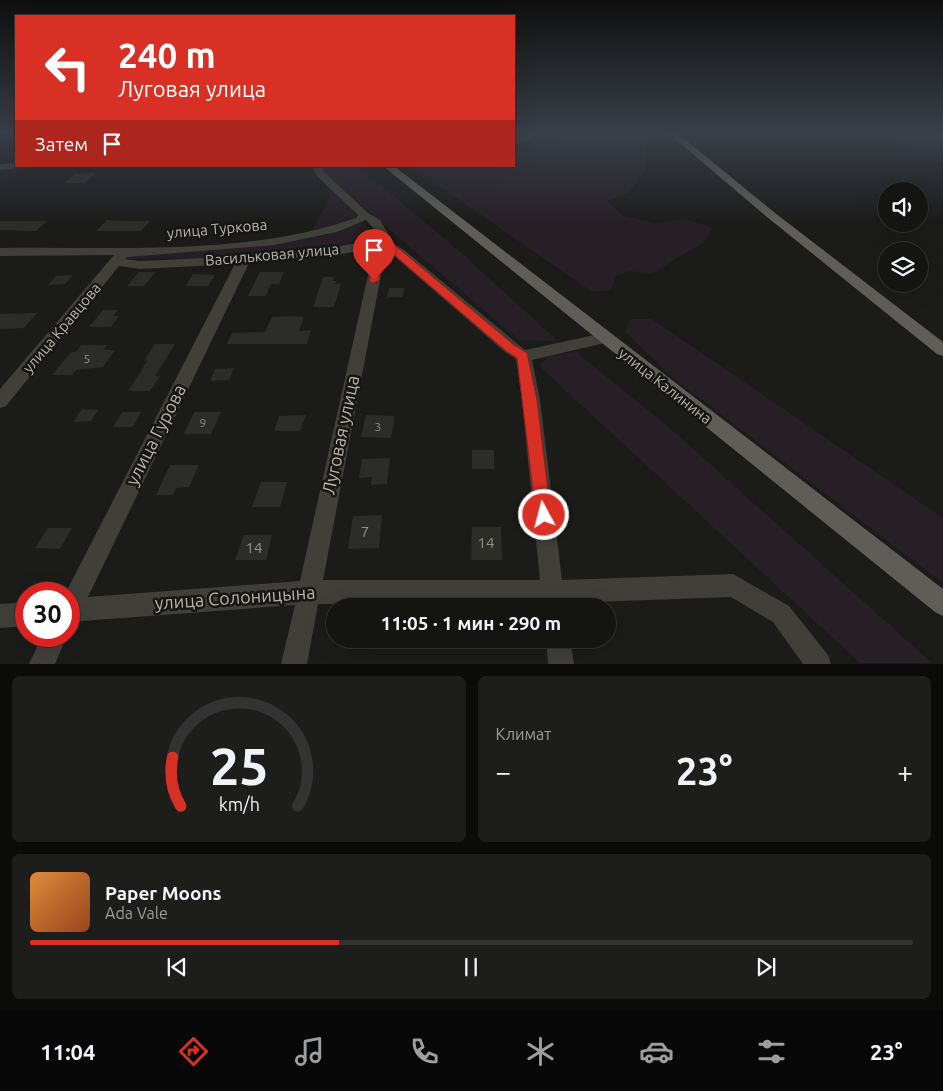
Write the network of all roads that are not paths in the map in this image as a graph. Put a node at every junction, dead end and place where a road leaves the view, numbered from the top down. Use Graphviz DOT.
graph roads {
  1 [pos="708,163"];
  2 [pos="0,166"];
  3 [pos="15,166"];
  4 [pos="317,167"];
  5 [pos="389,167"];
  6 [pos="364,215"];
  7 [pos="382,243"];
  8 [pos="0,252"];
  9 [pos="121,257"];
  10 [pos="244,260"];
  11 [pos="604,338"];
  12 [pos="943,350"];
  13 [pos="523,356"];
  14 [pos="0,401"];
  15 [pos="80,588"];
  16 [pos="308,592"];
  17 [pos="518,598"];
  18 [pos="553,598"];
  19 [pos="566,598"];
  20 [pos="943,604"];
  21 [pos="80,609"];
  22 [pos="15,615"];
  23 [pos="0,616"];
  24 [pos="50,647"];
  25 [pos="559,648"];
  26 [pos="41,664"];
  27 [pos="294,664"];
  28 [pos="561,664"];
  29 [pos="819,664"];
  1 -- 12 [label="main road"];
  2 -- 3 [label="street"];
  4 -- 6 [label="street"];
  5 -- 11 [label="main road, улица Калинина"];
  6 -- 7 [label="street"];
  6 -- 9 [label="street, улица Туркова"];
  7 -- 10 [label="street, Васильковая улица"];
  7 -- 13 [label="street"];
  7 -- 16 [label="street, Луговая улица"];
  8 -- 9 [label="street, улица Туркова"];
  9 -- 10 [label="street, Васильковая улица"];
  9 -- 14 [label="street, улица Кравцова"];
  10 -- 15 [label="street, улица Гурова"];
  11 -- 13 [label="street"];
  11 -- 20 [label="main road, улица Калинина"];
  13 -- 18 [label="street"];
  16 -- 17 [label="street, улица Солоницына"];
  16 -- 21 [label="street, улица Солоницына"];
  16 -- 27 [label="street, Луговая улица"];
  19 -- 29 [label="street, улица Солоницына"];
  22 -- 23 [label="street"];
  24 -- 26 [label="street"];
  25 -- 28 [label="street"];
}
